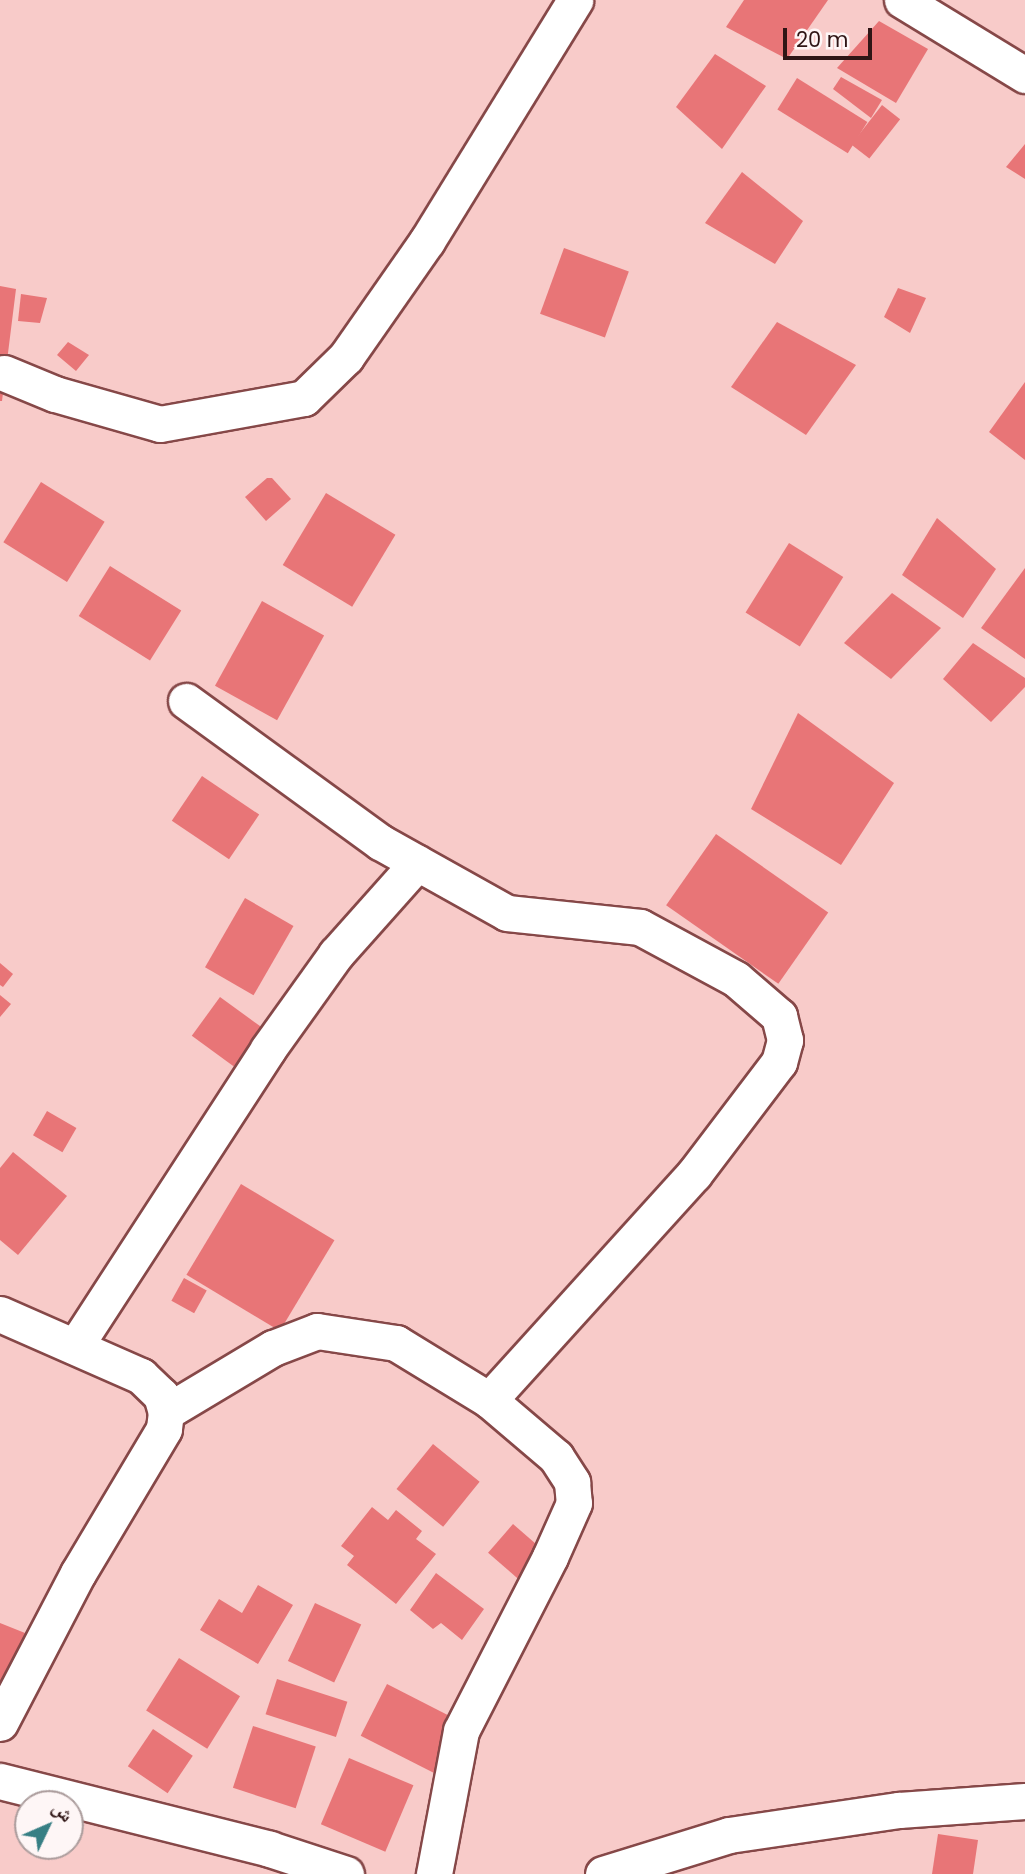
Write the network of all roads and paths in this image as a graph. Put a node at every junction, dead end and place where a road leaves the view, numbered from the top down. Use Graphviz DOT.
graph roads {
  1 [pos="575,0"];
  2 [pos="902,0"];
  3 [pos="1025,75"];
  4 [pos="4,373"];
  5 [pos="186,701"];
  6 [pos="417,863"];
  7 [pos="0,1314"];
  8 [pos="76,1345"];
  9 [pos="489,1400"];
  10 [pos="166,1412"];
  11 [pos="0,1723"];
  12 [pos="0,1781"];
  13 [pos="1025,1801"];
  14 [pos="346,1874"];
  15 [pos="434,1874"];
  16 [pos="603,1874"];
  1 -- 4 [label="street"];
  2 -- 3 [label="street"];
  5 -- 6 [label="street"];
  6 -- 8 [label="street"];
  6 -- 9 [label="street"];
  7 -- 8 [label="street"];
  8 -- 10 [label="street"];
  9 -- 10 [label="street"];
  9 -- 15 [label="street"];
  10 -- 11 [label="street"];
  12 -- 14 [label="street"];
  13 -- 16 [label="street"];
}
